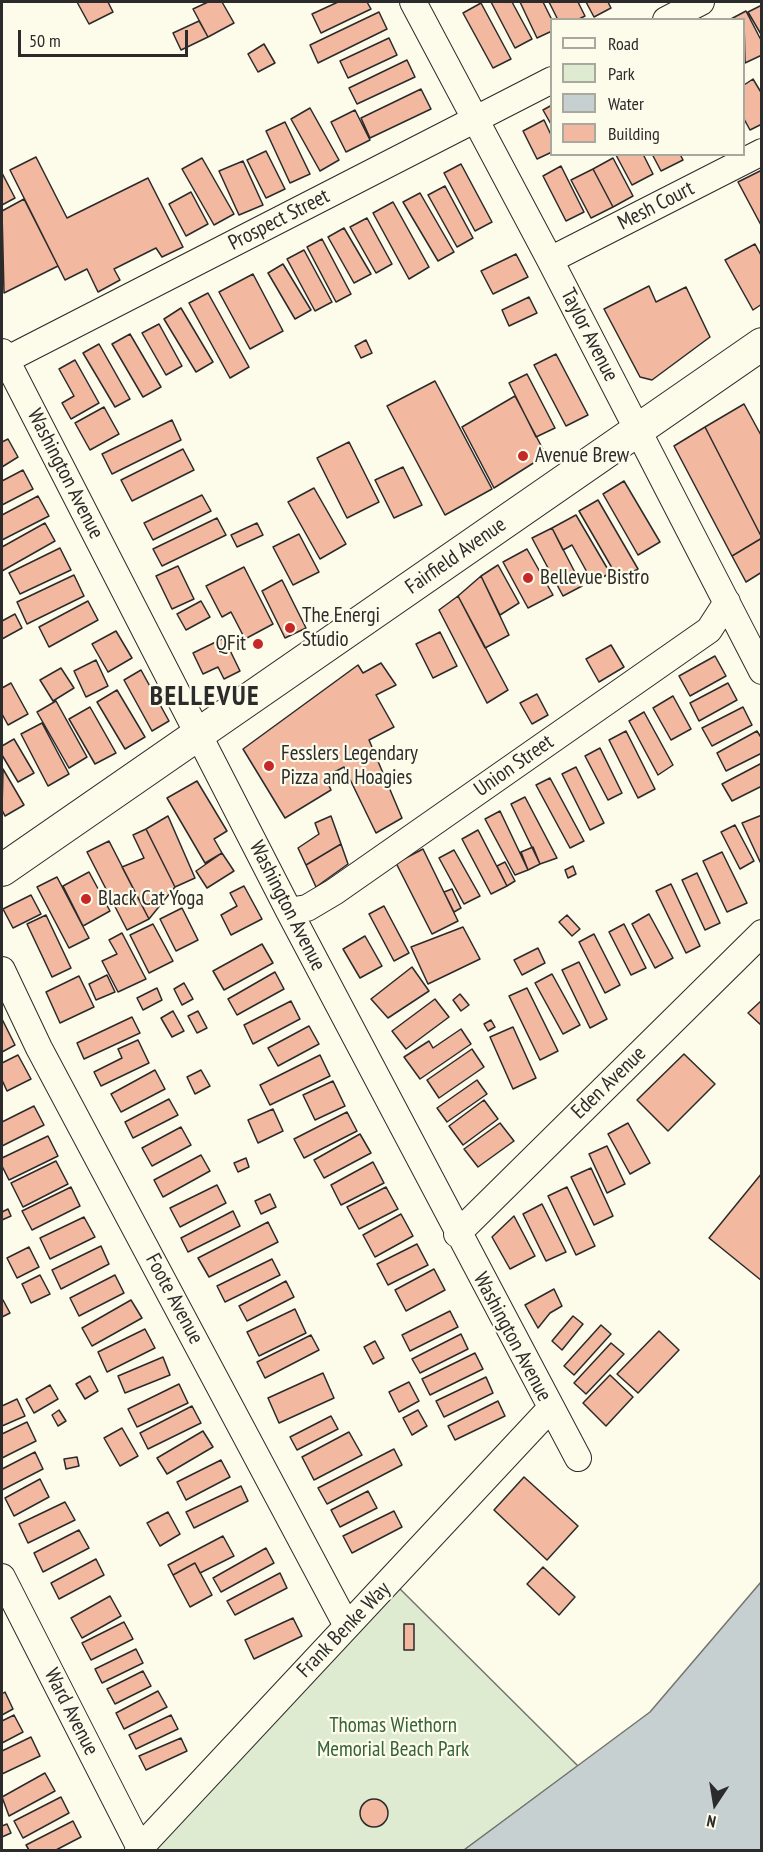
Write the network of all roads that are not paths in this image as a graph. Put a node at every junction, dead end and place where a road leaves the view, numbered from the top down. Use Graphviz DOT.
graph roads {
  1 [pos="413,2"];
  2 [pos="700,2"];
  3 [pos="670,18"];
  4 [pos="550,81"];
  5 [pos="475,120"];
  6 [pos="762,152"];
  7 [pos="550,260"];
  8 [pos="762,344"];
  9 [pos="4,356"];
  10 [pos="638,429"];
  11 [pos="726,602"];
  12 [pos="762,671"];
  13 [pos="198,734"];
  14 [pos="2,870"];
  15 [pos="288,911"];
  16 [pos="762,933"];
  17 [pos="2,970"];
  18 [pos="457,1234"];
  19 [pos="550,1410"];
  20 [pos="578,1458"];
  21 [pos="2,1577"];
  22 [pos="347,1626"];
  23 [pos="139,1849"];
  1 -- 5 [label="street, Taylor Avenue"];
  2 -- 3 [label="street"];
  4 -- 5 [label="street, Prospect Street"];
  5 -- 7 [label="street, Taylor Avenue"];
  5 -- 9 [label="street, Prospect Street"];
  6 -- 7 [label="street, Mesh Court"];
  7 -- 10 [label="street, Taylor Avenue"];
  8 -- 10 [label="main road, Fairfield Avenue"];
  9 -- 13 [label="street, Washington Avenue"];
  10 -- 11 [label="street, Taylor Avenue"];
  10 -- 13 [label="main road, Fairfield Avenue"];
  11 -- 12 [label="street, Taylor Avenue"];
  11 -- 15 [label="street, Union Street"];
  13 -- 14 [label="main road, Fairfield Avenue"];
  13 -- 15 [label="street, Washington Avenue"];
  15 -- 18 [label="street, Washington Avenue"];
  16 -- 18 [label="street, Eden Avenue"];
  17 -- 22 [label="street, Foote Avenue"];
  18 -- 19 [label="street, Washington Avenue"];
  19 -- 20 [label="street, Washington Avenue"];
  19 -- 22 [label="street, Frank Benke Way"];
  21 -- 23 [label="street, Ward Avenue"];
  22 -- 23 [label="street, Frank Benke Way"];
}
